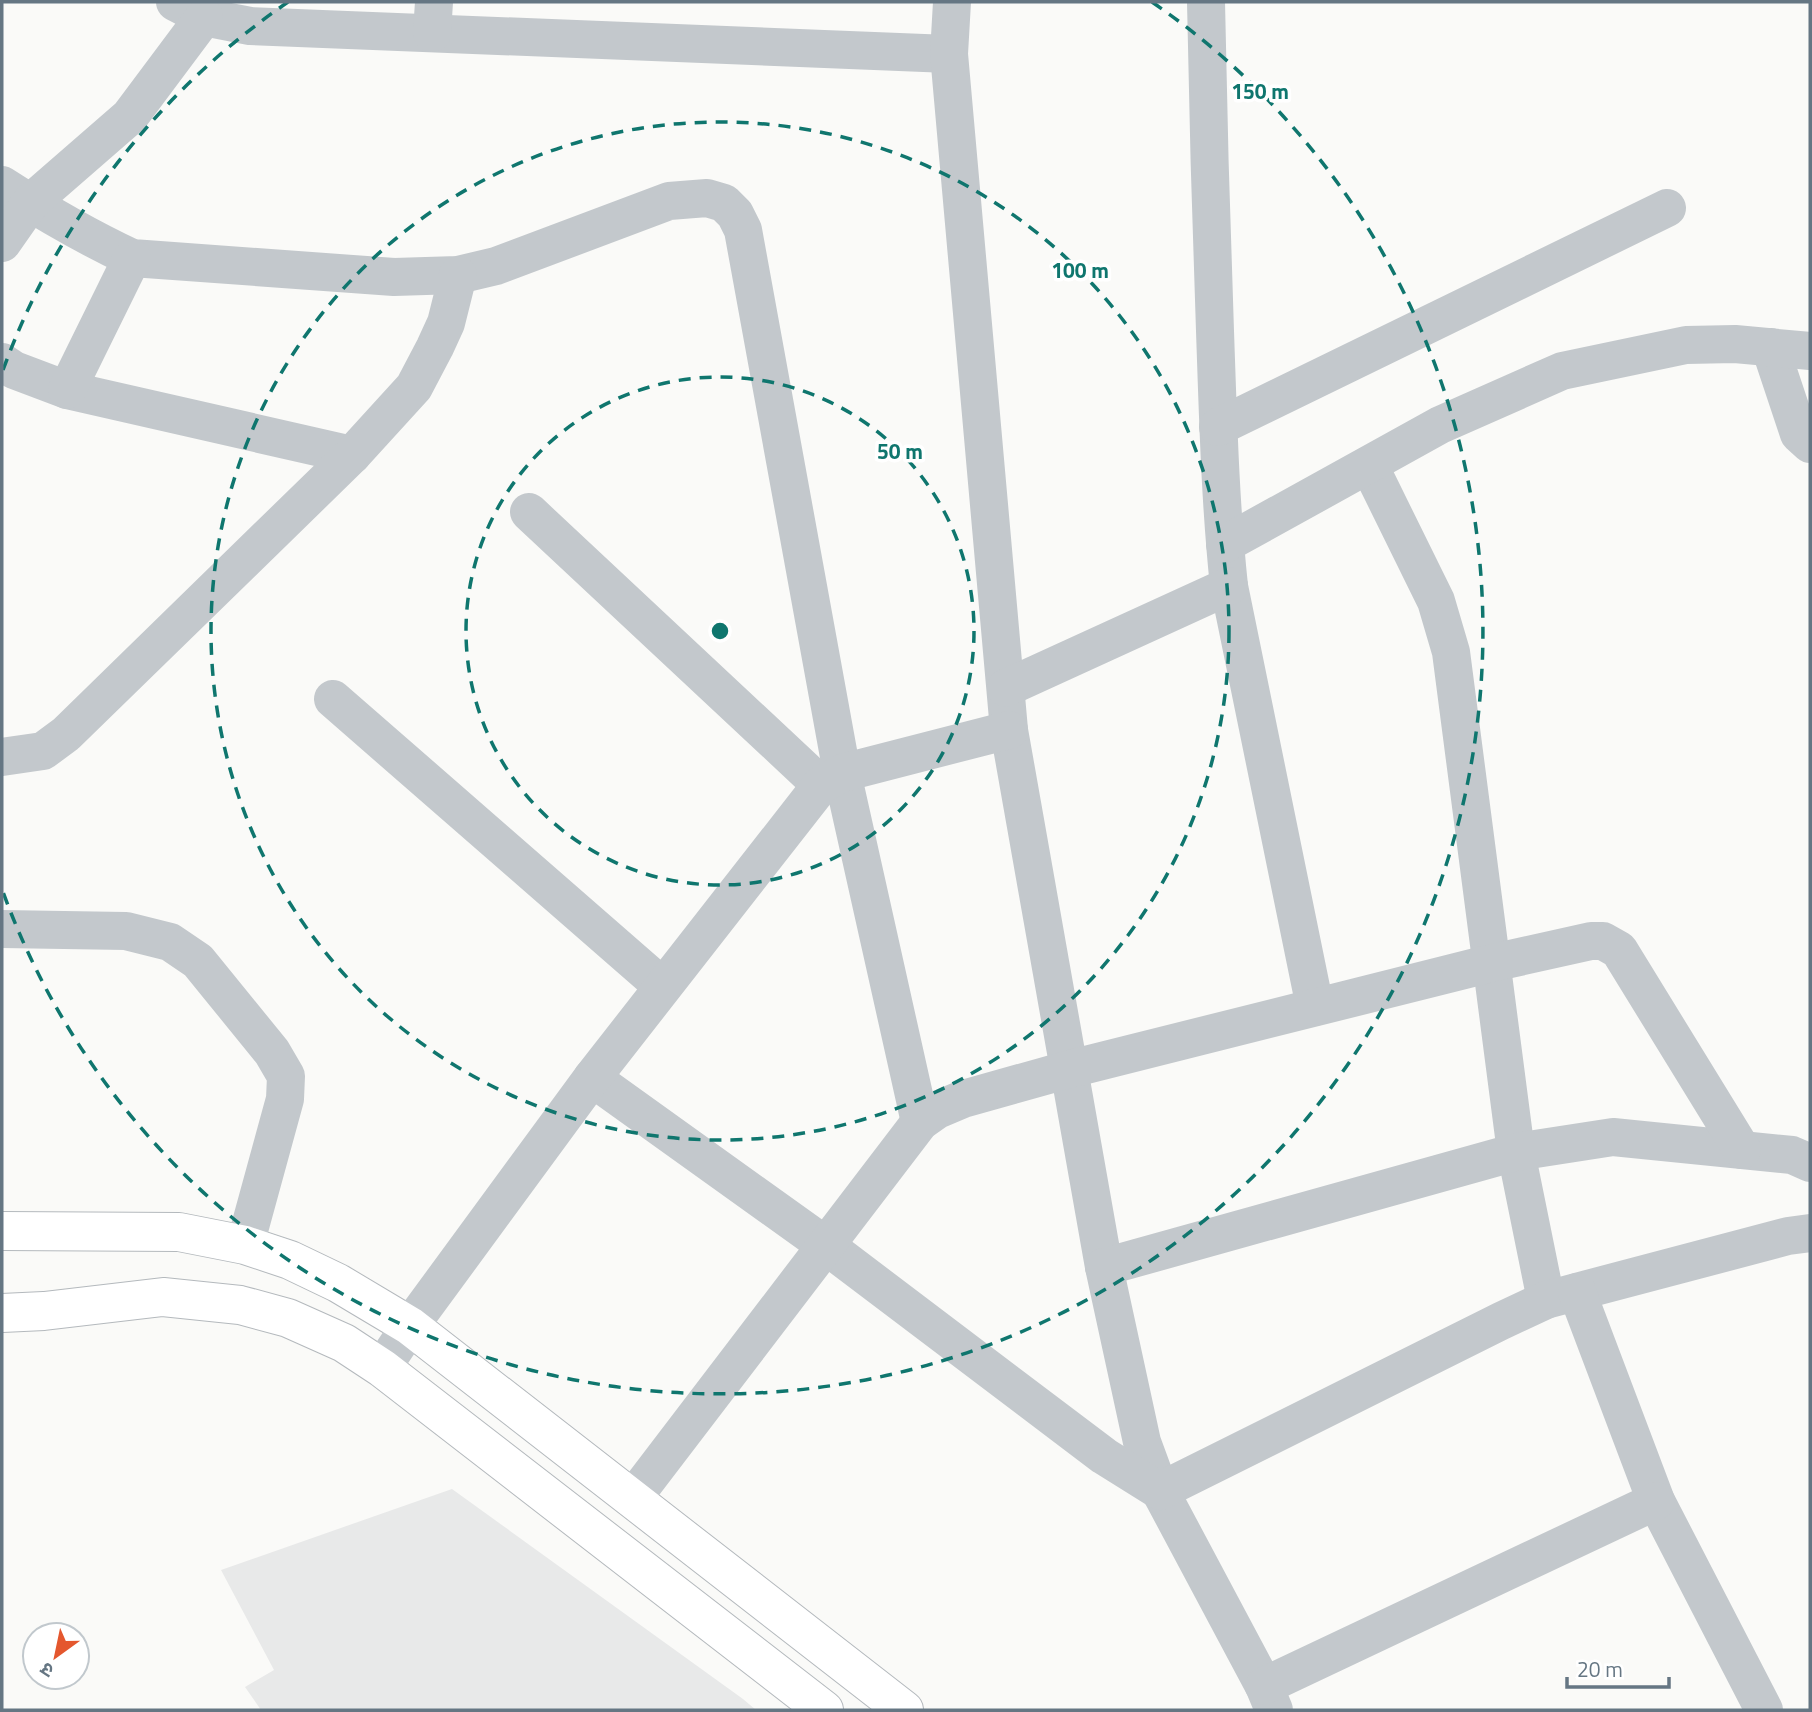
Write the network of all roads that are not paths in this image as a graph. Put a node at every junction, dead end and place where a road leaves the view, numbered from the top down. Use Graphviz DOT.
graph roads {
  1 [pos="952,2"];
  2 [pos="1206,2"];
  3 [pos="190,9"];
  4 [pos="433,18"];
  5 [pos="949,54"];
  6 [pos="16,194"];
  7 [pos="1667,208"];
  8 [pos="2,243"];
  9 [pos="132,258"];
  10 [pos="458,275"];
  11 [pos="1770,347"];
  12 [pos="1810,351"];
  13 [pos="2,362"];
  14 [pos="67,390"];
  15 [pos="1218,427"];
  16 [pos="1810,444"];
  17 [pos="352,455"];
  18 [pos="1368,465"];
  19 [pos="529,512"];
  20 [pos="1225,544"];
  21 [pos="1229,586"];
  22 [pos="1006,688"];
  23 [pos="333,699"];
  24 [pos="1009,730"];
  25 [pos="2,757"];
  26 [pos="831,779"];
  27 [pos="2,929"];
  28 [pos="1492,963"];
  29 [pos="662,986"];
  30 [pos="1315,1007"];
  31 [pos="1070,1069"];
  32 [pos="592,1078"];
  33 [pos="920,1122"];
  34 [pos="1742,1150"];
  35 [pos="1516,1152"];
  36 [pos="1810,1163"];
  37 [pos="2,1231"];
  38 [pos="1810,1233"];
  39 [pos="245,1245"];
  40 [pos="825,1245"];
  41 [pos="1104,1267"];
  42 [pos="1562,1296"];
  43 [pos="2,1313"];
  44 [pos="411,1326"];
  45 [pos="382,1368"];
  46 [pos="1160,1491"];
  47 [pos="633,1497"];
  48 [pos="1656,1501"];
  49 [pos="1269,1698"];
  50 [pos="824,1710"];
  51 [pos="904,1710"];
  52 [pos="1764,1710"];
  1 -- 5 [label="street"];
  2 -- 15 [label="street"];
  3 -- 4 [label="street"];
  3 -- 6 [label="street"];
  4 -- 5 [label="street"];
  5 -- 22 [label="street"];
  6 -- 8 [label="street"];
  6 -- 9 [label="street"];
  7 -- 15 [label="street"];
  9 -- 10 [label="street"];
  9 -- 14 [label="street"];
  10 -- 17 [label="street"];
  10 -- 26 [label="street"];
  11 -- 12 [label="street"];
  11 -- 16 [label="street"];
  11 -- 18 [label="street"];
  13 -- 14 [label="street"];
  14 -- 17 [label="street"];
  15 -- 20 [label="street"];
  17 -- 25 [label="street"];
  18 -- 20 [label="street"];
  18 -- 28 [label="street"];
  19 -- 26 [label="street"];
  20 -- 21 [label="street"];
  21 -- 22 [label="street"];
  21 -- 30 [label="street"];
  22 -- 24 [label="street"];
  23 -- 29 [label="street"];
  24 -- 26 [label="street"];
  24 -- 31 [label="street"];
  26 -- 29 [label="street"];
  26 -- 33 [label="street"];
  27 -- 39 [label="street"];
  28 -- 30 [label="street"];
  28 -- 34 [label="street"];
  28 -- 35 [label="street"];
  29 -- 32 [label="street"];
  30 -- 31 [label="street"];
  31 -- 33 [label="street"];
  31 -- 41 [label="street"];
  32 -- 40 [label="street"];
  32 -- 44 [label="street"];
  33 -- 40 [label="street"];
  34 -- 35 [label="street"];
  34 -- 36 [label="street"];
  35 -- 41 [label="street"];
  35 -- 42 [label="street"];
  37 -- 39 [label="highway"];
  38 -- 42 [label="street"];
  39 -- 44 [label="highway"];
  40 -- 46 [label="street"];
  40 -- 47 [label="street"];
  41 -- 46 [label="street"];
  42 -- 46 [label="street"];
  42 -- 48 [label="street"];
  43 -- 45 [label="highway"];
  44 -- 45 [label="street"];
  44 -- 47 [label="highway"];
  45 -- 50 [label="highway"];
  46 -- 49 [label="street"];
  47 -- 51 [label="highway"];
  48 -- 49 [label="street"];
  48 -- 52 [label="street"];
}
